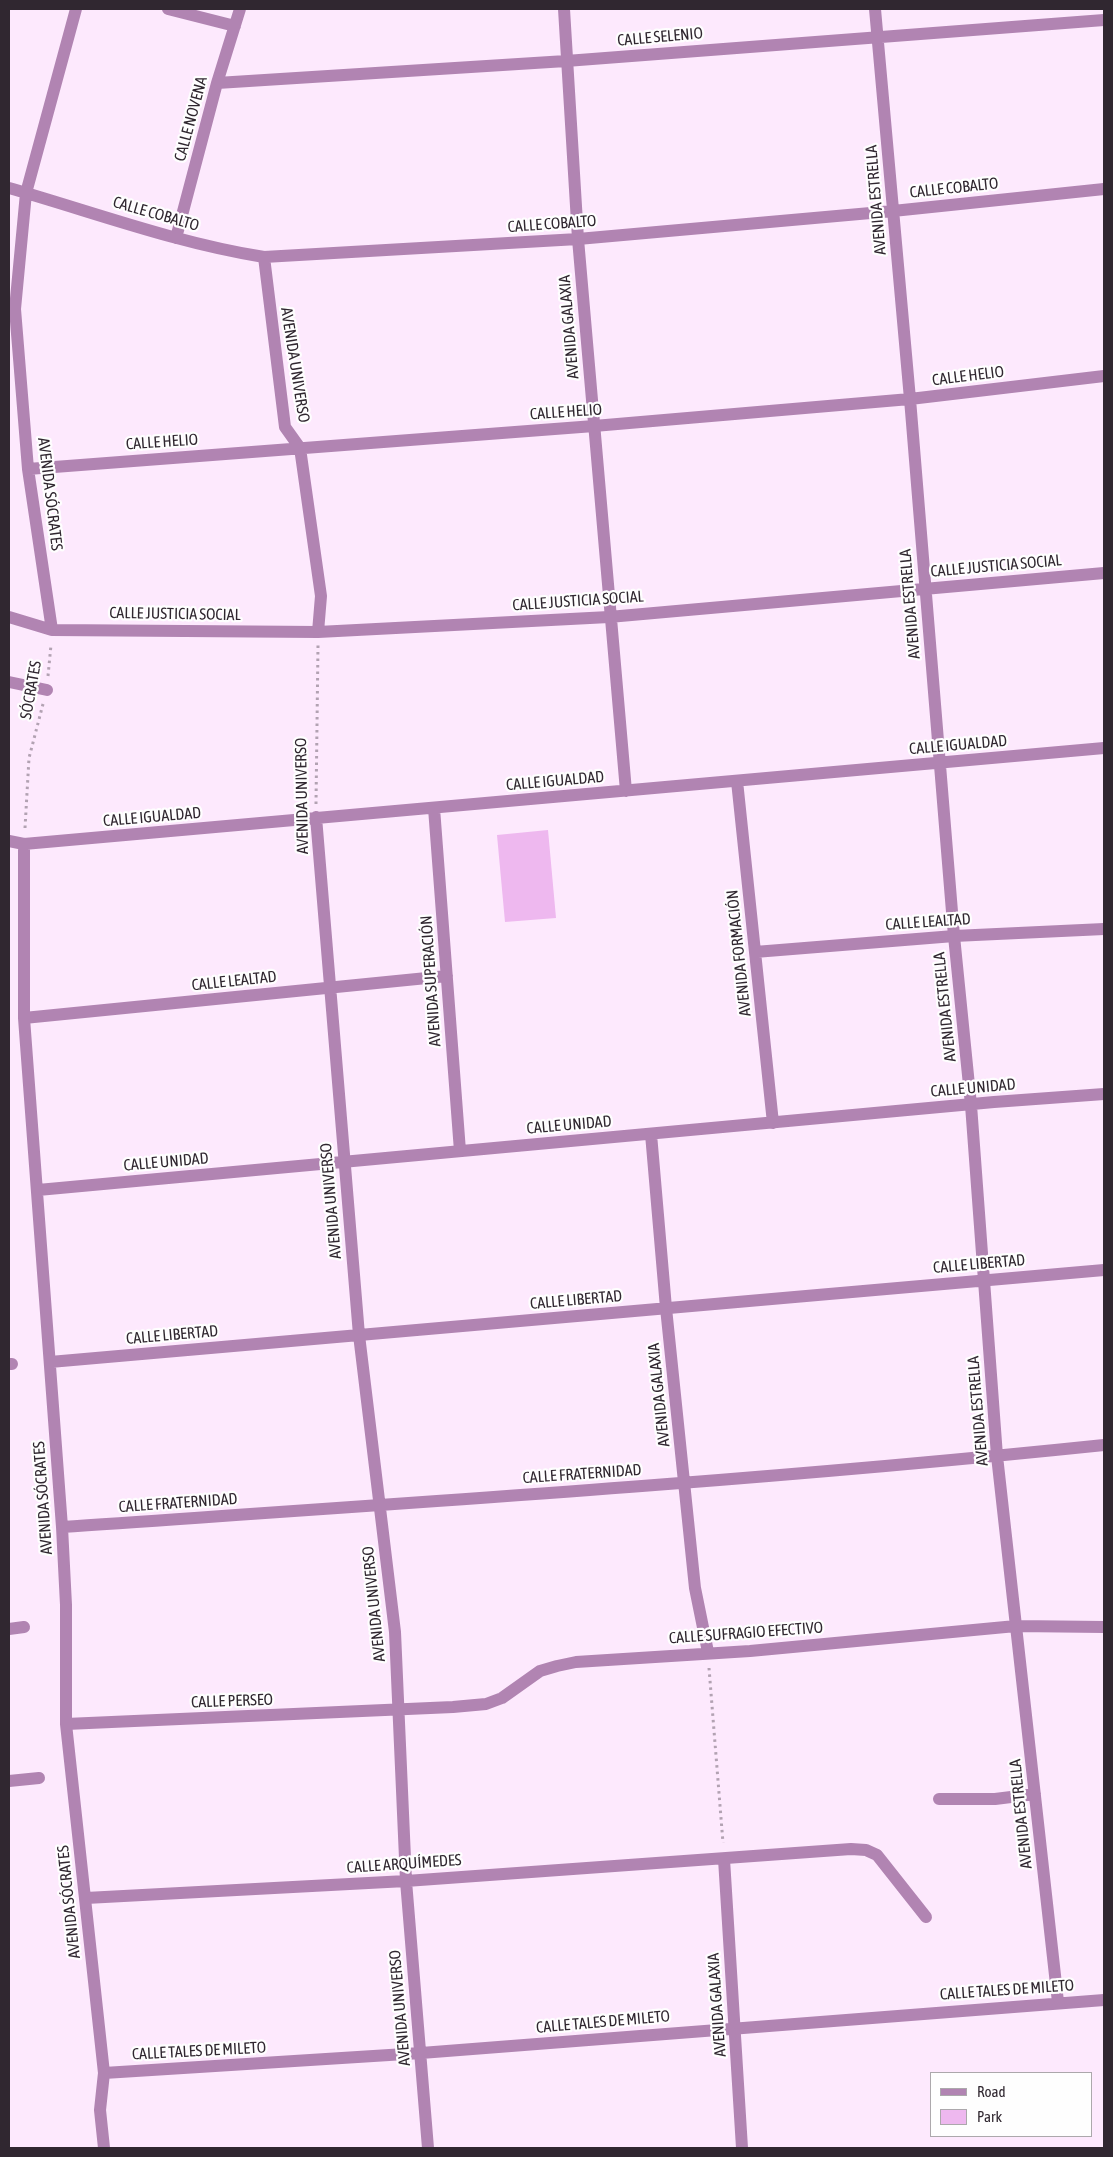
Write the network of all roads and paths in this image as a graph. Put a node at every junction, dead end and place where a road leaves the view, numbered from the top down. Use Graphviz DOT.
graph roads {
  1 [pos="76,9"];
  2 [pos="168,9"];
  3 [pos="240,9"];
  4 [pos="564,9"];
  5 [pos="874,9"];
  6 [pos="1104,20"];
  7 [pos="235,26"];
  8 [pos="877,36"];
  9 [pos="566,61"];
  10 [pos="217,83"];
  11 [pos="9,188"];
  12 [pos="1104,189"];
  13 [pos="26,193"];
  14 [pos="893,211"];
  15 [pos="176,238"];
  16 [pos="578,239"];
  17 [pos="264,257"];
  18 [pos="12,308"];
  19 [pos="1104,376"];
  20 [pos="910,399"];
  21 [pos="594,426"];
  22 [pos="300,448"];
  23 [pos="28,469"];
  24 [pos="1104,573"];
  25 [pos="925,588"];
  26 [pos="9,617"];
  27 [pos="609,617"];
  28 [pos="52,630"];
  29 [pos="318,632"];
  30 [pos="9,682"];
  31 [pos="47,690"];
  32 [pos="1104,748"];
  33 [pos="939,763"];
  34 [pos="738,781"];
  35 [pos="626,791"];
  36 [pos="434,808"];
  37 [pos="316,817"];
  38 [pos="9,841"];
  39 [pos="24,844"];
  40 [pos="1104,929"];
  41 [pos="954,936"];
  42 [pos="755,952"];
  43 [pos="447,976"];
  44 [pos="330,987"];
  45 [pos="24,1018"];
  46 [pos="1104,1094"];
  47 [pos="971,1105"];
  48 [pos="773,1123"];
  49 [pos="651,1134"];
  50 [pos="460,1151"];
  51 [pos="344,1162"];
  52 [pos="38,1190"];
  53 [pos="1104,1270"];
  54 [pos="984,1280"];
  55 [pos="666,1308"];
  56 [pos="359,1335"];
  57 [pos="50,1362"];
  58 [pos="1104,1445"];
  59 [pos="997,1456"];
  60 [pos="684,1482"];
  61 [pos="379,1505"];
  62 [pos="62,1527"];
  63 [pos="1016,1626"];
  64 [pos="24,1627"];
  65 [pos="1104,1627"];
  66 [pos="9,1629"];
  67 [pos="708,1652"];
  68 [pos="400,1710"];
  69 [pos="66,1724"];
  70 [pos="39,1778"];
  71 [pos="9,1781"];
  72 [pos="1035,1794"];
  73 [pos="940,1799"];
  74 [pos="724,1859"];
  75 [pos="406,1881"];
  76 [pos="86,1898"];
  77 [pos="926,1917"];
  78 [pos="1104,2000"];
  79 [pos="1058,2002"];
  80 [pos="734,2028"];
  81 [pos="421,2054"];
  82 [pos="104,2073"];
  83 [pos="104,2148"];
  84 [pos="428,2148"];
  85 [pos="742,2148"];
  1 -- 13 [label="street, AVENIDA SÓCRATES"];
  2 -- 7 [label="street"];
  3 -- 7 [label="street, CALLE NOVENA"];
  4 -- 9 [label="street, AVENIDA GALAXIA"];
  5 -- 8 [label="street, AVENIDA ESTRELLA"];
  6 -- 8 [label="street, CALLE SELENIO"];
  7 -- 10 [label="street, CALLE NOVENA"];
  8 -- 9 [label="street, CALLE SELENIO"];
  8 -- 14 [label="street, AVENIDA ESTRELLA"];
  9 -- 10 [label="street, CALLE SELENIO"];
  9 -- 16 [label="street, AVENIDA GALAXIA"];
  10 -- 15 [label="street, CALLE NOVENA"];
  11 -- 13 [label="street, CALLE COBALTO"];
  12 -- 14 [label="street, CALLE COBALTO"];
  13 -- 15 [label="street, CALLE COBALTO"];
  13 -- 18 [label="street, AVENIDA SÓCRATES"];
  14 -- 16 [label="street, CALLE COBALTO"];
  14 -- 20 [label="street, AVENIDA ESTRELLA"];
  15 -- 17 [label="street, CALLE COBALTO"];
  16 -- 17 [label="street, CALLE COBALTO"];
  16 -- 21 [label="street, AVENIDA GALAXIA"];
  17 -- 22 [label="street, AVENIDA UNIVERSO"];
  18 -- 23 [label="street, AVENIDA SÓCRATES"];
  19 -- 20 [label="street, CALLE HELIO"];
  20 -- 21 [label="street, CALLE HELIO"];
  20 -- 25 [label="street, AVENIDA ESTRELLA"];
  21 -- 22 [label="street, CALLE HELIO"];
  21 -- 27 [label="street, AVENIDA GALAXIA"];
  22 -- 23 [label="street, CALLE HELIO"];
  22 -- 29 [label="street, AVENIDA UNIVERSO"];
  23 -- 28 [label="street, AVENIDA SÓCRATES"];
  24 -- 25 [label="street, CALLE JUSTICIA SOCIAL"];
  25 -- 27 [label="street, CALLE JUSTICIA SOCIAL"];
  25 -- 33 [label="street, AVENIDA ESTRELLA"];
  26 -- 28 [label="street, CALLE JUSTICIA SOCIAL"];
  27 -- 29 [label="street, CALLE JUSTICIA SOCIAL"];
  27 -- 35 [label="street, AVENIDA GALAXIA"];
  28 -- 29 [label="street, CALLE JUSTICIA SOCIAL"];
  28 -- 31 [label="path, SÓCRATES"];
  29 -- 37 [label="path, AVENIDA UNIVERSO"];
  30 -- 31 [label="street"];
  31 -- 39 [label="path, SÓCRATES"];
  32 -- 33 [label="street, CALLE IGUALDAD"];
  33 -- 34 [label="street, CALLE IGUALDAD"];
  33 -- 41 [label="street, AVENIDA ESTRELLA"];
  34 -- 35 [label="street, CALLE IGUALDAD"];
  34 -- 42 [label="street, AVENIDA FORMACIÓN"];
  35 -- 36 [label="street, CALLE IGUALDAD"];
  36 -- 37 [label="street, CALLE IGUALDAD"];
  36 -- 43 [label="street, AVENIDA SUPERACIÓN"];
  37 -- 39 [label="street, CALLE IGUALDAD"];
  37 -- 44 [label="street, AVENIDA UNIVERSO"];
  38 -- 39 [label="street, CALLE IGUALDAD"];
  39 -- 45 [label="street, AVENIDA SÓCRATES"];
  40 -- 41 [label="street, CALLE LEALTAD"];
  41 -- 42 [label="street, CALLE LEALTAD"];
  41 -- 47 [label="street, AVENIDA ESTRELLA"];
  42 -- 48 [label="street, AVENIDA FORMACIÓN"];
  43 -- 44 [label="street, CALLE LEALTAD"];
  43 -- 50 [label="street, AVENIDA SUPERACIÓN"];
  44 -- 45 [label="street, CALLE LEALTAD"];
  44 -- 51 [label="street, AVENIDA UNIVERSO"];
  45 -- 52 [label="street, AVENIDA SÓCRATES"];
  46 -- 47 [label="street, CALLE UNIDAD"];
  47 -- 48 [label="street, CALLE UNIDAD"];
  47 -- 54 [label="street, AVENIDA ESTRELLA"];
  48 -- 49 [label="street, CALLE UNIDAD"];
  49 -- 50 [label="street, CALLE UNIDAD"];
  49 -- 55 [label="street, AVENIDA GALAXIA"];
  50 -- 51 [label="street, CALLE UNIDAD"];
  51 -- 52 [label="street, CALLE UNIDAD"];
  51 -- 56 [label="street, AVENIDA UNIVERSO"];
  52 -- 57 [label="street, AVENIDA SÓCRATES"];
  53 -- 54 [label="street, CALLE LIBERTAD"];
  54 -- 55 [label="street, CALLE LIBERTAD"];
  54 -- 59 [label="street, AVENIDA ESTRELLA"];
  55 -- 56 [label="street, CALLE LIBERTAD"];
  55 -- 60 [label="street, AVENIDA GALAXIA"];
  56 -- 57 [label="street, CALLE LIBERTAD"];
  56 -- 61 [label="street, AVENIDA UNIVERSO"];
  57 -- 62 [label="street, AVENIDA SÓCRATES"];
  58 -- 59 [label="street, CALLE FRATERNIDAD"];
  59 -- 60 [label="street, CALLE FRATERNIDAD"];
  59 -- 63 [label="street, AVENIDA ESTRELLA"];
  60 -- 61 [label="street, CALLE FRATERNIDAD"];
  60 -- 67 [label="street, AVENIDA GALAXIA"];
  61 -- 62 [label="street, CALLE FRATERNIDAD"];
  61 -- 68 [label="street, AVENIDA UNIVERSO"];
  62 -- 69 [label="street, AVENIDA SÓCRATES"];
  63 -- 65 [label="street, CALLE SUFRAGIO EFECTIVO"];
  63 -- 67 [label="street, CALLE SUFRAGIO EFECTIVO"];
  63 -- 72 [label="street, AVENIDA ESTRELLA"];
  64 -- 66 [label="street"];
  67 -- 68 [label="street, CALLE SUFRAGIO EFECTIVO"];
  67 -- 74 [label="path"];
  68 -- 69 [label="street, CALLE PERSEO"];
  68 -- 75 [label="street, AVENIDA UNIVERSO"];
  69 -- 76 [label="street, AVENIDA SÓCRATES"];
  70 -- 71 [label="street"];
  72 -- 73 [label="street"];
  72 -- 79 [label="street, AVENIDA ESTRELLA"];
  74 -- 75 [label="street, CALLE ARQUÍMEDES"];
  74 -- 77 [label="street, CALLE ARQUÍMEDES"];
  74 -- 80 [label="street, AVENIDA GALAXIA"];
  75 -- 76 [label="street, CALLE ARQUÍMEDES"];
  75 -- 81 [label="street, AVENIDA UNIVERSO"];
  76 -- 82 [label="street, AVENIDA SÓCRATES"];
  78 -- 79 [label="street, CALLE TALES DE MILETO"];
  79 -- 80 [label="street, CALLE TALES DE MILETO"];
  80 -- 81 [label="street, CALLE TALES DE MILETO"];
  80 -- 85 [label="street, AVENIDA GALAXIA"];
  81 -- 82 [label="street, CALLE TALES DE MILETO"];
  81 -- 84 [label="street, AVENIDA UNIVERSO"];
  82 -- 83 [label="street, AVENIDA SÓCRATES"];
}
